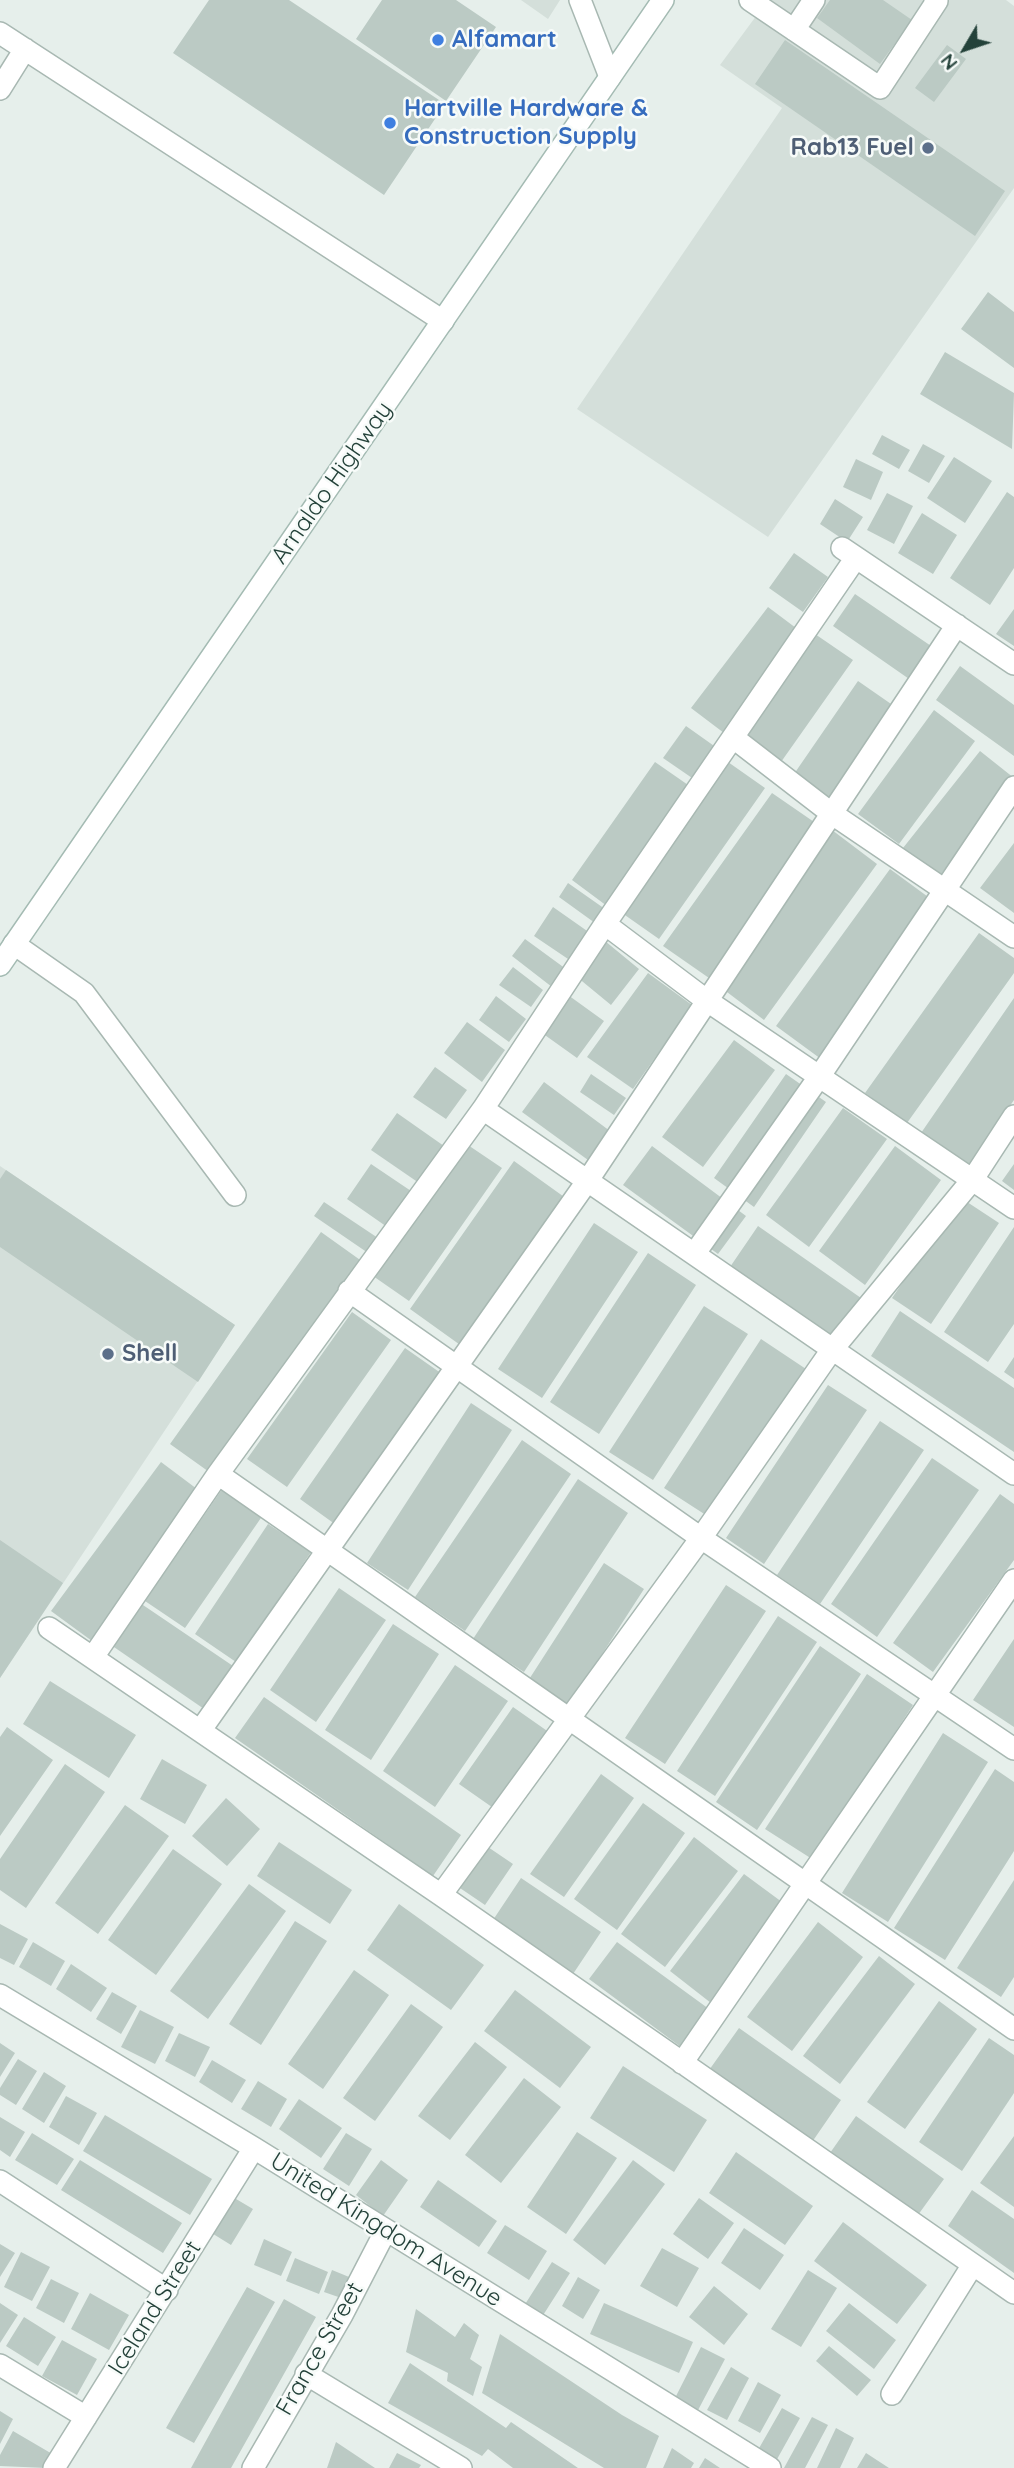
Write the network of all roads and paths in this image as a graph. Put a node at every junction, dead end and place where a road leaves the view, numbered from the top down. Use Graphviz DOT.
graph roads {
  1 [pos="580,0"];
  2 [pos="663,0"];
  3 [pos="750,0"];
  4 [pos="814,0"];
  5 [pos="935,0"];
  6 [pos="794,30"];
  7 [pos="0,33"];
  8 [pos="25,49"];
  9 [pos="610,77"];
  10 [pos="0,89"];
  11 [pos="443,321"];
  12 [pos="957,625"];
  13 [pos="1014,664"];
  14 [pos="735,739"];
  15 [pos="1014,787"];
  16 [pos="831,813"];
  17 [pos="946,891"];
  18 [pos="605,924"];
  19 [pos="1014,937"];
  20 [pos="14,944"];
  21 [pos="0,965"];
  22 [pos="706,1000"];
  23 [pos="819,1077"];
  24 [pos="484,1109"];
  25 [pos="1014,1116"];
  26 [pos="973,1179"];
  27 [pos="588,1180"];
  28 [pos="235,1195"];
  29 [pos="1014,1208"];
  30 [pos="695,1253"];
  31 [pos="349,1291"];
  32 [pos="831,1351"];
  33 [pos="458,1368"];
  34 [pos="218,1474"];
  35 [pos="1014,1474"];
  36 [pos="701,1538"];
  37 [pos="328,1552"];
  38 [pos="1014,1580"];
  39 [pos="50,1628"];
  40 [pos="93,1657"];
  41 [pos="934,1696"];
  42 [pos="568,1721"];
  43 [pos="200,1731"];
  44 [pos="1014,1749"];
  45 [pos="806,1885"];
  46 [pos="441,1895"];
  47 [pos="0,1995"];
  48 [pos="1014,2029"];
  49 [pos="682,2063"];
  50 [pos="254,2148"];
  51 [pos="0,2181"];
  52 [pos="386,2230"];
  53 [pos="972,2266"];
  54 [pos="167,2290"];
  55 [pos="1014,2293"];
  56 [pos="0,2365"];
  57 [pos="306,2374"];
  58 [pos="892,2394"];
  59 [pos="86,2417"];
  60 [pos="54,2468"];
  61 [pos="253,2468"];
  62 [pos="461,2468"];
  63 [pos="770,2468"];
  1 -- 9 [label="street"];
  2 -- 9 [label="street, Arnaldo Highway"];
  3 -- 6 [label="street"];
  4 -- 6 [label="street"];
  5 -- 6 [label="street"];
  7 -- 8 [label="street"];
  8 -- 10 [label="street"];
  8 -- 11 [label="street"];
  9 -- 11 [label="street, Arnaldo Highway"];
  11 -- 20 [label="street, Arnaldo Highway"];
  12 -- 13 [label="street"];
  12 -- 14 [label="street"];
  12 -- 16 [label="street"];
  14 -- 16 [label="street"];
  14 -- 18 [label="street"];
  15 -- 17 [label="street"];
  16 -- 17 [label="street"];
  16 -- 22 [label="street"];
  17 -- 19 [label="street"];
  17 -- 23 [label="street"];
  18 -- 22 [label="street"];
  18 -- 24 [label="street"];
  20 -- 21 [label="street, Arnaldo Highway"];
  20 -- 28 [label="street"];
  22 -- 23 [label="street"];
  22 -- 27 [label="street"];
  23 -- 26 [label="street"];
  23 -- 30 [label="street"];
  24 -- 27 [label="street"];
  24 -- 31 [label="street"];
  25 -- 26 [label="street"];
  26 -- 29 [label="street"];
  26 -- 32 [label="street"];
  27 -- 30 [label="street"];
  27 -- 33 [label="street"];
  30 -- 32 [label="street"];
  31 -- 33 [label="street"];
  31 -- 34 [label="street"];
  32 -- 35 [label="street"];
  32 -- 36 [label="street"];
  33 -- 36 [label="street"];
  33 -- 37 [label="street"];
  34 -- 37 [label="street"];
  34 -- 40 [label="street"];
  36 -- 41 [label="street"];
  36 -- 42 [label="street"];
  37 -- 42 [label="street"];
  37 -- 43 [label="street"];
  38 -- 41 [label="street"];
  39 -- 40 [label="street"];
  40 -- 43 [label="street"];
  41 -- 44 [label="street"];
  41 -- 45 [label="street"];
  42 -- 45 [label="street"];
  42 -- 46 [label="street"];
  43 -- 46 [label="street"];
  45 -- 48 [label="street"];
  45 -- 49 [label="street"];
  46 -- 49 [label="street"];
  47 -- 50 [label="street, United Kingdom Avenue"];
  49 -- 53 [label="street"];
  50 -- 52 [label="street, United Kingdom Avenue"];
  50 -- 54 [label="street, Iceland Street"];
  51 -- 54 [label="street"];
  52 -- 57 [label="street, France Street"];
  52 -- 63 [label="street, United Kingdom Avenue"];
  53 -- 55 [label="street"];
  53 -- 58 [label="street"];
  54 -- 59 [label="street, Iceland Street"];
  56 -- 59 [label="street"];
  57 -- 61 [label="street, France Street"];
  57 -- 62 [label="street"];
  59 -- 60 [label="street, Iceland Street"];
}
